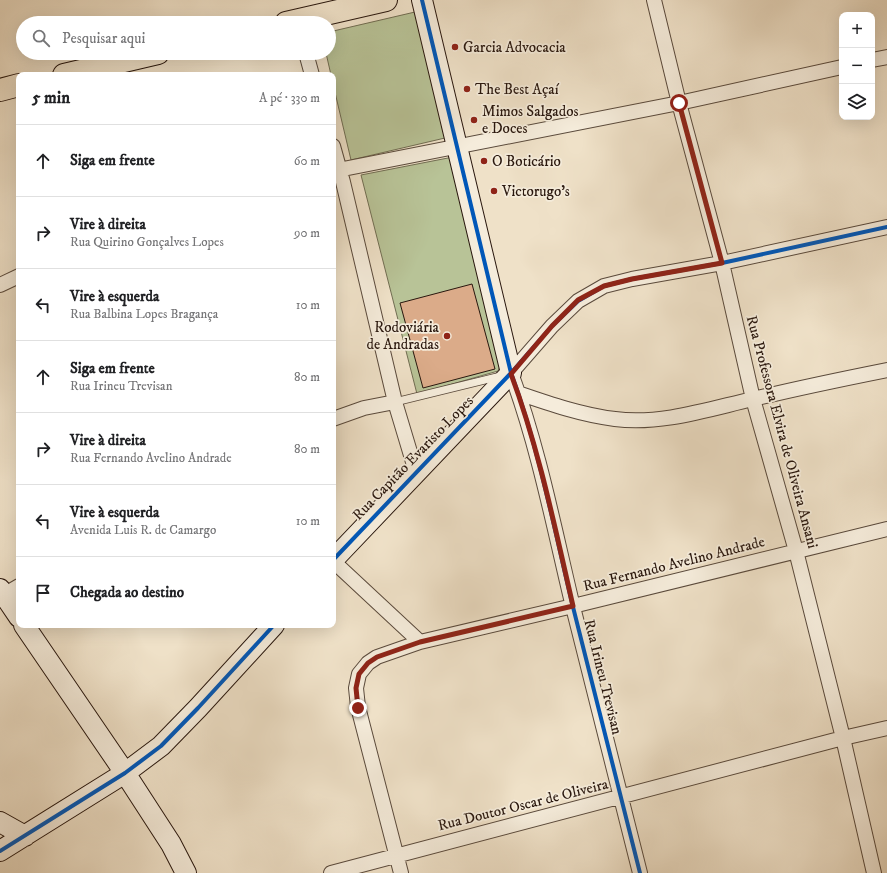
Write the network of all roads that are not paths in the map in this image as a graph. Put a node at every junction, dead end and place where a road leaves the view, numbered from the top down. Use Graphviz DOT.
graph roads {
  1 [pos="386,0"];
  2 [pos="422,0"];
  3 [pos="654,0"];
  4 [pos="318,16"];
  5 [pos="887,57"];
  6 [pos="875,59"];
  7 [pos="128,60"];
  8 [pos="308,60"];
  9 [pos="839,68"];
  10 [pos="77,72"];
  11 [pos="311,72"];
  12 [pos="16,87"];
  13 [pos="0,90"];
  14 [pos="679,103"];
  15 [pos="457,146"];
  16 [pos="336,169"];
  17 [pos="887,227"];
  18 [pos="722,263"];
  19 [pos="16,277"];
  20 [pos="0,284"];
  21 [pos="887,370"];
  22 [pos="511,374"];
  23 [pos="518,393"];
  24 [pos="753,399"];
  25 [pos="395,402"];
  26 [pos="336,418"];
  27 [pos="416,472"];
  28 [pos="887,529"];
  29 [pos="796,551"];
  30 [pos="336,558"];
  31 [pos="336,564"];
  32 [pos="6,592"];
  33 [pos="573,606"];
  34 [pos="16,611"];
  35 [pos="26,628"];
  36 [pos="271,628"];
  37 [pos="420,642"];
  38 [pos="887,728"];
  39 [pos="843,738"];
  40 [pos="125,773"];
  41 [pos="621,797"];
  42 [pos="0,822"];
  43 [pos="24,836"];
  44 [pos="0,851"];
  45 [pos="397,855"];
  46 [pos="186,873"];
  47 [pos="331,873"];
  48 [pos="401,873"];
  49 [pos="640,873"];
  50 [pos="874,873"];
  1 -- 4 [label="main road"];
  2 -- 15 [label="street"];
  3 -- 14 [label="street, Rua Professora Elvira de Oliveira Ansani"];
  5 -- 6 [label="street"];
  7 -- 10 [label="main road"];
  8 -- 11 [label="street"];
  9 -- 14 [label="street"];
  12 -- 13 [label="main road"];
  14 -- 15 [label="street"];
  14 -- 18 [label="street, Rua Professora Elvira de Oliveira Ansani"];
  15 -- 16 [label="street"];
  15 -- 22 [label="street"];
  16 -- 25 [label="street"];
  17 -- 18 [label="street"];
  18 -- 22 [label="street"];
  18 -- 24 [label="street, Rua Professora Elvira de Oliveira Ansani"];
  19 -- 20 [label="street"];
  21 -- 24 [label="street"];
  22 -- 23 [label="street, Rua Irineu Trevisan"];
  22 -- 25 [label="lane"];
  22 -- 27 [label="street, Rua Capitão Evaristo Lopes"];
  23 -- 24 [label="street"];
  23 -- 33 [label="street, Rua Irineu Trevisan"];
  24 -- 29 [label="street, Rua Professora Elvira de Oliveira Ansani"];
  25 -- 26 [label="street"];
  25 -- 27 [label="street"];
  27 -- 30 [label="street, Rua Capitão Evaristo Lopes"];
  28 -- 29 [label="street, Rua Fernando Avelino Andrade"];
  29 -- 33 [label="street, Rua Fernando Avelino Andrade"];
  29 -- 39 [label="street, Rua Professora Elvira de Oliveira Ansani"];
  31 -- 37 [label="street"];
  32 -- 34 [label="street"];
  33 -- 37 [label="street, Rua Fernando Avelino Andrade"];
  33 -- 41 [label="street, Rua Irineu Trevisan"];
  35 -- 40 [label="street"];
  36 -- 40 [label="street"];
  37 -- 45 [label="street, Rua Fernando Avelino Andrade"];
  38 -- 39 [label="street, Rua Doutor Oscar de Oliveira"];
  39 -- 41 [label="street, Rua Doutor Oscar de Oliveira"];
  39 -- 50 [label="street, Rua Professora Elvira de Oliveira Ansani"];
  40 -- 43 [label="street"];
  40 -- 46 [label="street"];
  41 -- 45 [label="street, Rua Doutor Oscar de Oliveira"];
  41 -- 49 [label="street, Rua Irineu Trevisan"];
  42 -- 43 [label="street"];
  43 -- 44 [label="street"];
  45 -- 47 [label="street, Rua Doutor Oscar de Oliveira"];
  45 -- 48 [label="street"];
}
